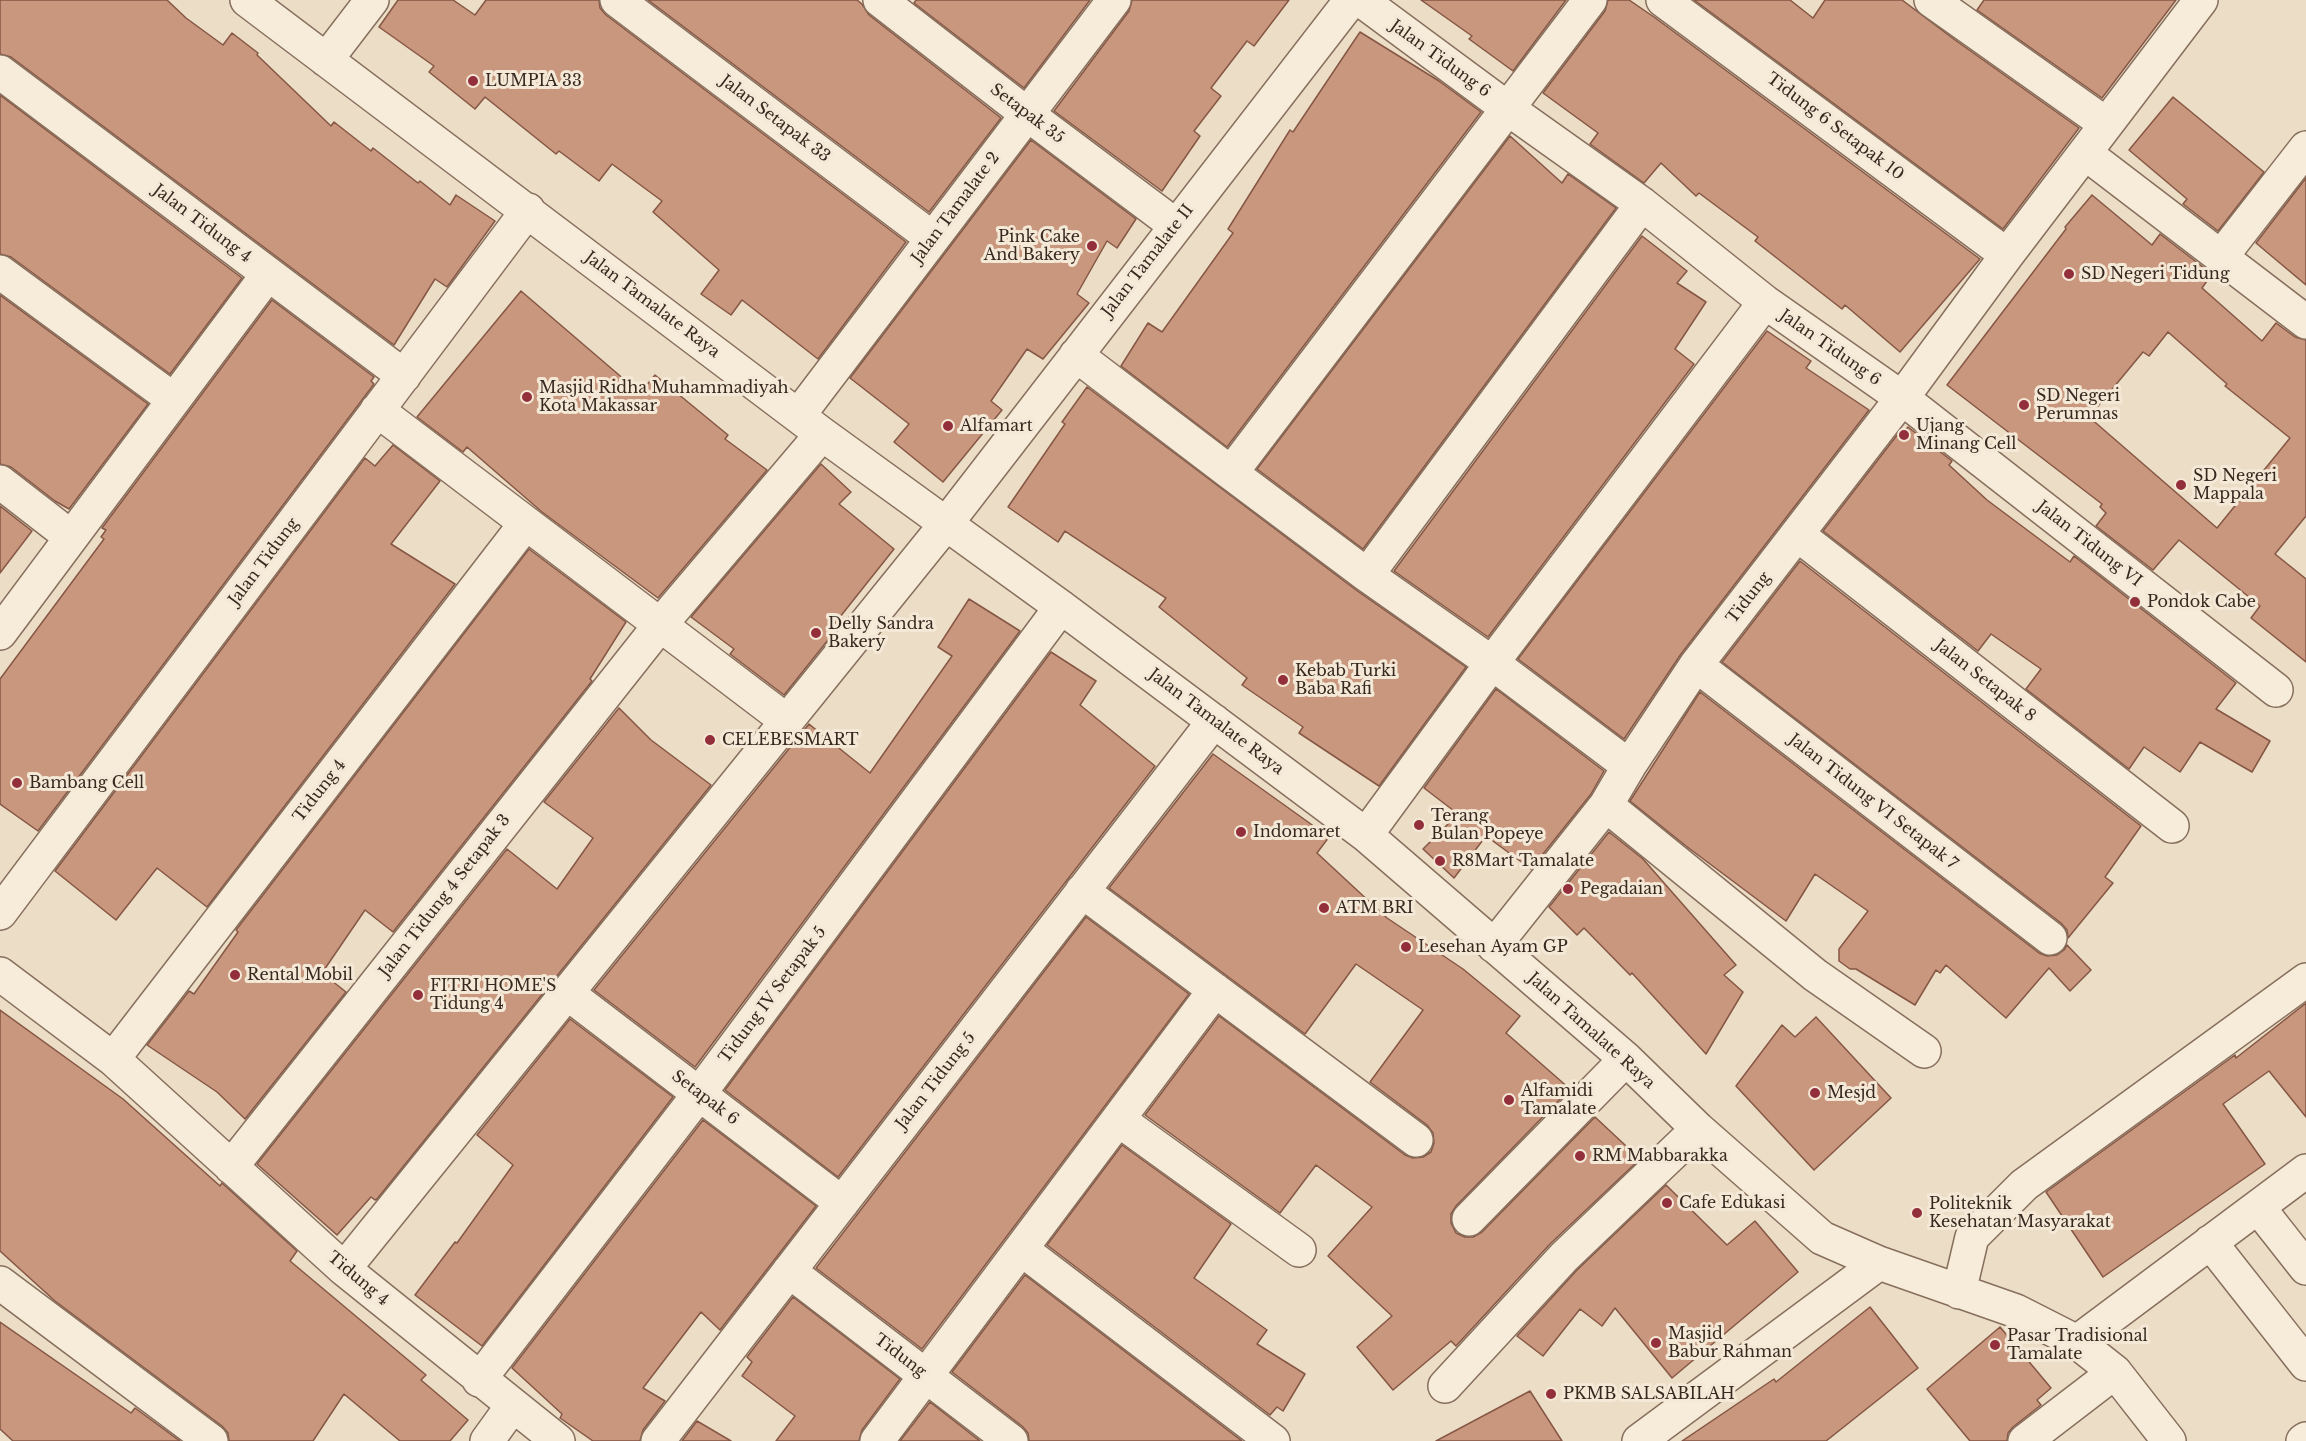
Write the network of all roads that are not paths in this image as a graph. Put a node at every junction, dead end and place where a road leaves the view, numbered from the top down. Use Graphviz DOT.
graph roads {
  1 [pos="247,0"];
  2 [pos="372,0"];
  3 [pos="616,0"];
  4 [pos="880,0"];
  5 [pos="1114,0"];
  6 [pos="1351,0"];
  7 [pos="1361,0"];
  8 [pos="1590,0"];
  9 [pos="1663,0"];
  10 [pos="1931,0"];
  11 [pos="2195,2"];
  12 [pos="326,60"];
  13 [pos="0,72"];
  14 [pos="1507,108"];
  15 [pos="1027,114"];
  16 [pos="2106,124"];
  17 [pos="2306,148"];
  18 [pos="2085,153"];
  19 [pos="1642,204"];
  20 [pos="528,210"];
  21 [pos="1175,225"];
  22 [pos="933,238"];
  23 [pos="2007,255"];
  24 [pos="2221,257"];
  25 [pos="0,272"];
  26 [pos="268,274"];
  27 [pos="1765,302"];
  28 [pos="2306,322"];
  29 [pos="1076,355"];
  30 [pos="404,376"];
  31 [pos="1902,398"];
  32 [pos="174,400"];
  33 [pos="377,410"];
  34 [pos="810,425"];
  35 [pos="1231,473"];
  36 [pos="0,482"];
  37 [pos="526,524"];
  38 [pos="946,524"];
  39 [pos="1798,535"];
  40 [pos="71,537"];
  41 [pos="1367,575"];
  42 [pos="1061,607"];
  43 [pos="660,625"];
  44 [pos="0,633"];
  45 [pos="1491,663"];
  46 [pos="1696,665"];
  47 [pos="2276,690"];
  48 [pos="787,721"];
  49 [pos="1214,721"];
  50 [pos="1629,766"];
  51 [pos="1606,805"];
  52 [pos="2172,826"];
  53 [pos="1365,835"];
  54 [pos="1082,891"];
  55 [pos="0,913"];
  56 [pos="2050,938"];
  57 [pos="1494,945"];
  58 [pos="0,974"];
  59 [pos="2306,980"];
  60 [pos="1215,990"];
  61 [pos="567,993"];
  62 [pos="1924,1051"];
  63 [pos="113,1059"];
  64 [pos="1626,1059"];
  65 [pos="699,1094"];
  66 [pos="1119,1120"];
  67 [pos="1698,1129"];
  68 [pos="1416,1140"];
  69 [pos="231,1167"];
  70 [pos="2306,1171"];
  71 [pos="842,1203"];
  72 [pos="2258,1207"];
  73 [pos="1469,1219"];
  74 [pos="2210,1242"];
  75 [pos="1021,1250"];
  76 [pos="1299,1250"];
  77 [pos="1879,1263"];
  78 [pos="2306,1268"];
  79 [pos="344,1269"];
  80 [pos="789,1271"];
  81 [pos="0,1283"];
  82 [pos="1959,1292"];
  83 [pos="2077,1342"];
  84 [pos="2306,1364"];
  85 [pos="2115,1372"];
  86 [pos="926,1376"];
  87 [pos="479,1380"];
  88 [pos="1445,1386"];
  89 [pos="513,1405"];
  90 [pos="211,1441"];
  91 [pos="487,1441"];
  92 [pos="558,1441"];
  93 [pos="658,1441"];
  94 [pos="877,1441"];
  95 [pos="1011,1441"];
  96 [pos="1273,1441"];
  97 [pos="1639,1441"];
  98 [pos="2025,1441"];
  99 [pos="2169,1441"];
  1 -- 12 [label="street, Jalan Tamalate Raya"];
  2 -- 12 [label="street"];
  3 -- 22 [label="street, Jalan Setapak 33"];
  4 -- 15 [label="street, Setapak 35"];
  5 -- 15 [label="street, Jalan Tamalate 2"];
  6 -- 21 [label="street, Jalan Tamalate II"];
  7 -- 14 [label="street, Jalan Tidung 6"];
  8 -- 14 [label="street"];
  9 -- 23 [label="street, Tidung 6 Setapak 10"];
  10 -- 16 [label="street"];
  11 -- 16 [label="street"];
  12 -- 20 [label="street, Jalan Tamalate Raya"];
  13 -- 26 [label="street, Jalan Tidung 4"];
  14 -- 19 [label="street, Jalan Tidung 6"];
  14 -- 35 [label="street"];
  15 -- 21 [label="street, Setapak 35"];
  15 -- 22 [label="street, Jalan Tamalate 2"];
  16 -- 18 [label="street"];
  17 -- 24 [label="street"];
  18 -- 23 [label="street"];
  18 -- 24 [label="street"];
  19 -- 27 [label="street, Jalan Tidung 6"];
  19 -- 41 [label="street"];
  20 -- 30 [label="street, Jalan Tidung"];
  20 -- 34 [label="street, Jalan Tamalate Raya"];
  21 -- 29 [label="street, Jalan Tamalate II"];
  22 -- 34 [label="street, Jalan Tamalate 2"];
  23 -- 31 [label="street"];
  24 -- 28 [label="street"];
  25 -- 32 [label="street"];
  26 -- 30 [label="street, Jalan Tidung 4"];
  26 -- 32 [label="street"];
  27 -- 31 [label="street, Jalan Tidung 6"];
  27 -- 45 [label="street"];
  29 -- 35 [label="street"];
  29 -- 38 [label="street, Jalan Tamalate II"];
  30 -- 33 [label="street, Jalan Tidung"];
  31 -- 39 [label="street, Tidung"];
  31 -- 47 [label="street, Jalan Tidung VI"];
  32 -- 40 [label="street"];
  33 -- 37 [label="street"];
  33 -- 55 [label="street, Jalan Tidung"];
  34 -- 38 [label="street, Jalan Tamalate Raya"];
  34 -- 43 [label="street, Jalan Tamalate 2"];
  35 -- 41 [label="street"];
  36 -- 40 [label="street"];
  37 -- 43 [label="street"];
  37 -- 63 [label="street, Tidung 4"];
  38 -- 42 [label="street, Jalan Tamalate Raya"];
  38 -- 48 [label="street, Jalan Tamalate II"];
  39 -- 46 [label="street, Tidung"];
  39 -- 52 [label="street, Jalan Setapak 8"];
  40 -- 44 [label="street"];
  41 -- 45 [label="street"];
  42 -- 49 [label="street, Jalan Tamalate Raya"];
  42 -- 65 [label="street, Tidung IV Setapak 5"];
  43 -- 48 [label="street"];
  43 -- 69 [label="street, Jalan Tidung 4 Setapak 3"];
  45 -- 50 [label="street"];
  45 -- 53 [label="street"];
  46 -- 50 [label="street, Tidung"];
  46 -- 56 [label="street, Jalan Tidung VI Setapak 7"];
  48 -- 61 [label="street, Jalan Tamalate II"];
  49 -- 53 [label="street, Jalan Tamalate Raya"];
  49 -- 54 [label="street, Jalan Tidung 5"];
  50 -- 51 [label="street, Tidung"];
  51 -- 57 [label="street, Tidung"];
  51 -- 62 [label="street"];
  53 -- 57 [label="street, Jalan Tamalate Raya"];
  54 -- 60 [label="street"];
  54 -- 71 [label="street, Jalan Tidung 5"];
  57 -- 64 [label="street, Jalan Tamalate Raya"];
  58 -- 63 [label="street, Tidung 4"];
  59 -- 82 [label="street"];
  60 -- 66 [label="street"];
  60 -- 68 [label="street"];
  61 -- 65 [label="street, Setapak 6"];
  61 -- 79 [label="street, Jalan Tamalate II"];
  63 -- 69 [label="street, Tidung 4"];
  64 -- 67 [label="street, Jalan Tamalate Raya"];
  64 -- 73 [label="street"];
  65 -- 71 [label="street, Setapak 6"];
  65 -- 87 [label="street, Tidung IV Setapak 5"];
  66 -- 75 [label="street"];
  66 -- 76 [label="street"];
  67 -- 77 [label="street, Jalan Tamalate Raya"];
  67 -- 88 [label="street"];
  69 -- 79 [label="street, Tidung 4"];
  70 -- 72 [label="street"];
  71 -- 80 [label="street, Jalan Tidung 5"];
  72 -- 74 [label="street"];
  72 -- 78 [label="street"];
  74 -- 83 [label="street"];
  74 -- 84 [label="street"];
  75 -- 86 [label="street"];
  75 -- 96 [label="street"];
  77 -- 82 [label="street, Jalan Tamalate Raya"];
  77 -- 97 [label="street"];
  79 -- 87 [label="street, Tidung 4"];
  80 -- 86 [label="street, Tidung"];
  80 -- 93 [label="street, Jalan Tidung 5"];
  81 -- 90 [label="street"];
  82 -- 83 [label="street, Jalan Tamalate Raya"];
  83 -- 85 [label="street, Jalan Tamalate Raya"];
  85 -- 98 [label="street"];
  85 -- 99 [label="street, Jalan Tamalate Raya"];
  86 -- 94 [label="street"];
  86 -- 95 [label="street, Tidung"];
  87 -- 89 [label="street, Tidung 4"];
  89 -- 91 [label="street"];
  89 -- 92 [label="street, Tidung 4"];
}
